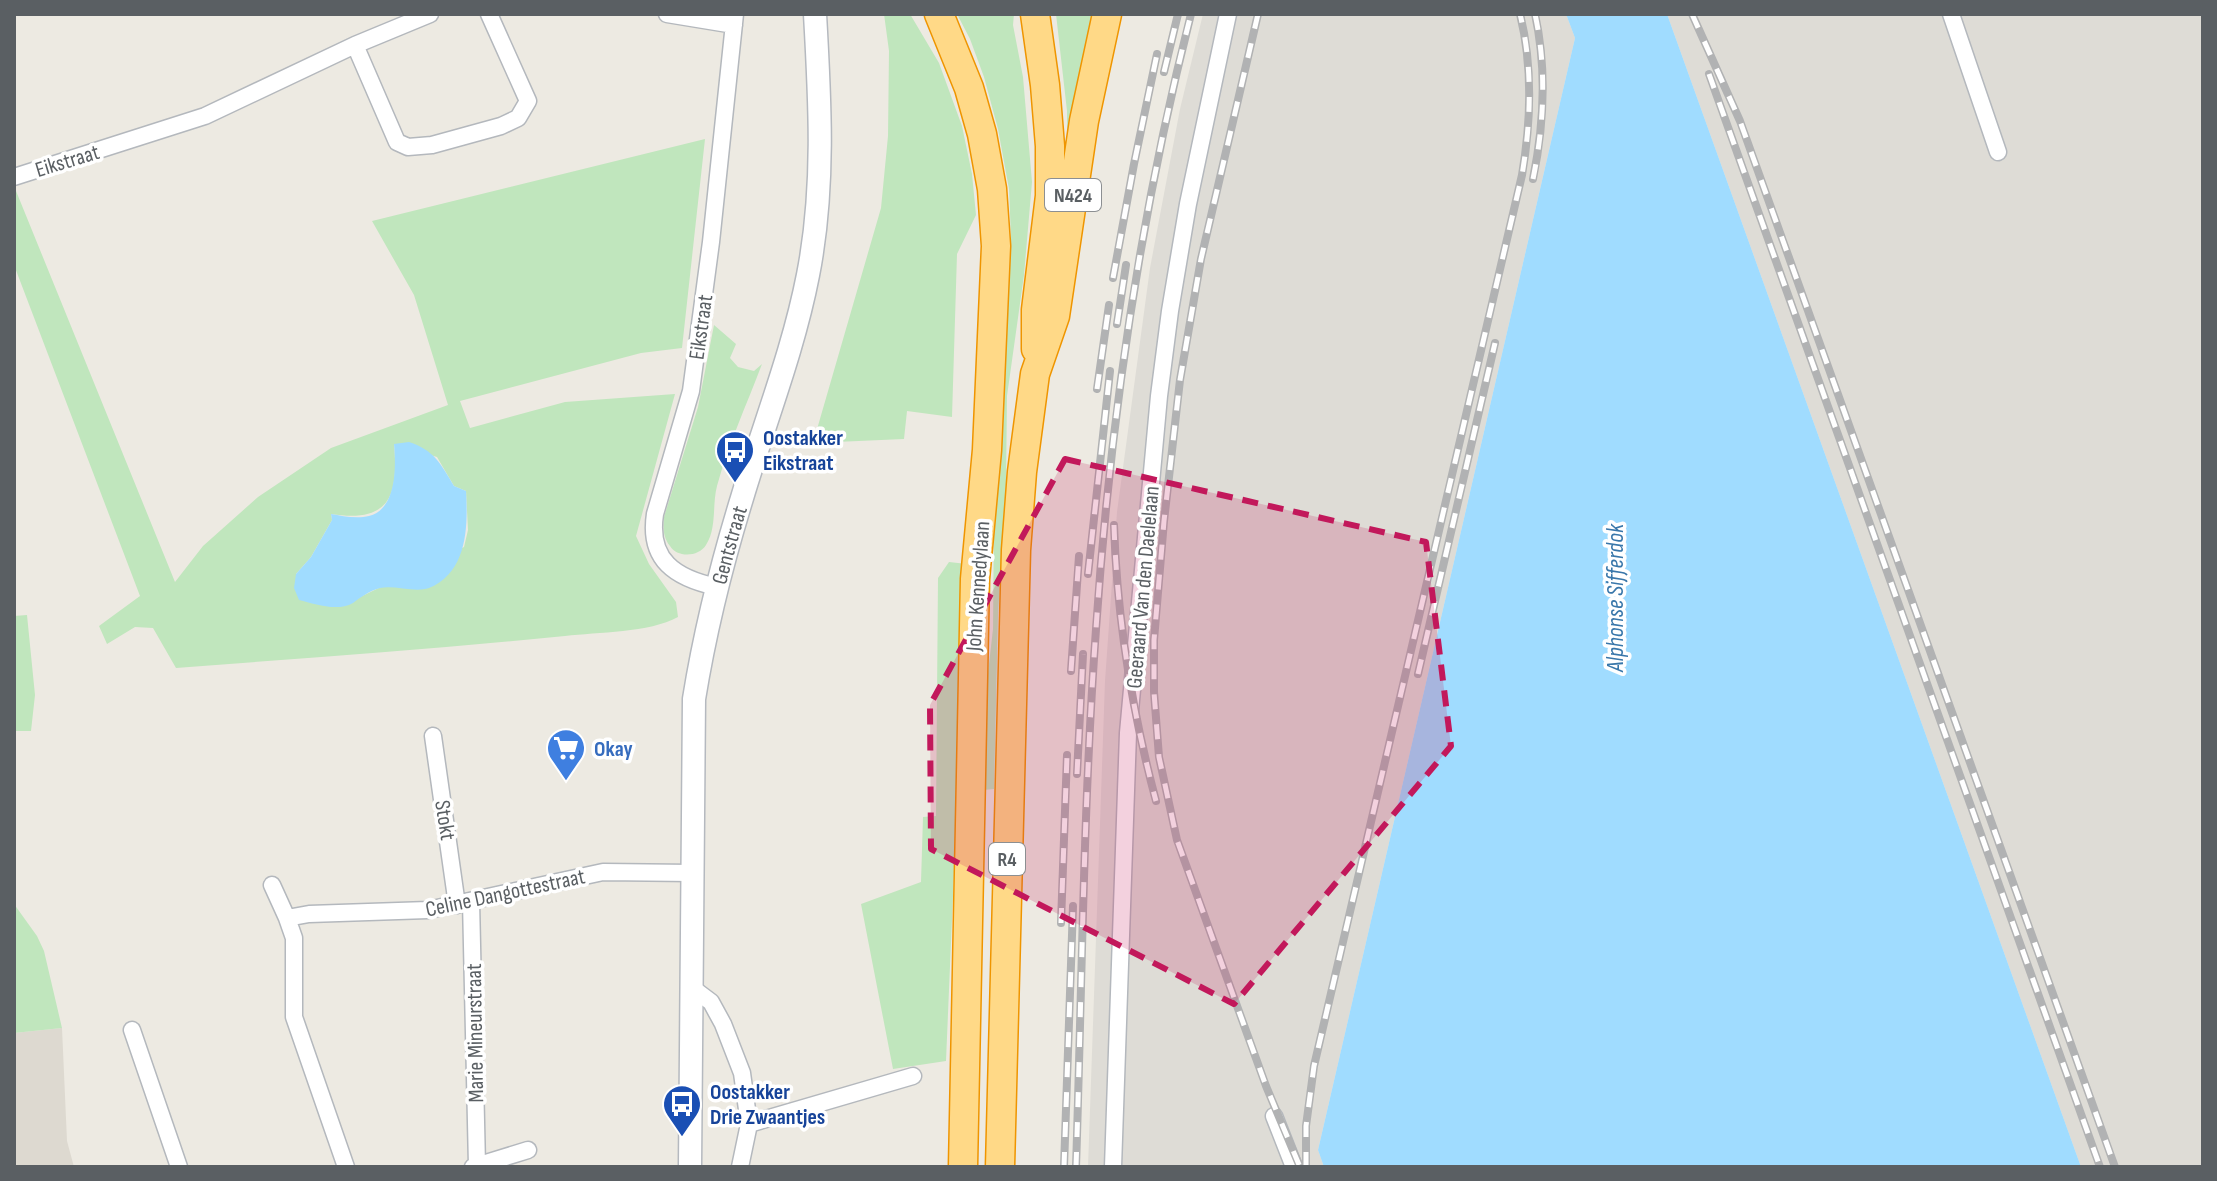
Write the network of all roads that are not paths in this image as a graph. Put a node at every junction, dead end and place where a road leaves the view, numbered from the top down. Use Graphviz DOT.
graph roads {
  1 [pos="430,14"];
  2 [pos="489,14"];
  3 [pos="667,14"];
  4 [pos="815,14"];
  5 [pos="939,14"];
  6 [pos="1035,14"];
  7 [pos="1107,14"];
  8 [pos="1228,14"];
  9 [pos="1951,14"];
  10 [pos="734,20"];
  11 [pos="355,45"];
  12 [pos="1998,152"];
  13 [pos="14,177"];
  14 [pos="1035,374"];
  15 [pos="717,587"];
  16 [pos="433,736"];
  17 [pos="693,873"];
  18 [pos="272,885"];
  19 [pos="464,903"];
  20 [pos="287,918"];
  21 [pos="691,987"];
  22 [pos="132,1030"];
  23 [pos="913,1076"];
  24 [pos="1274,1116"];
  25 [pos="749,1124"];
  26 [pos="528,1150"];
  27 [pos="475,1166"];
  28 [pos="179,1167"];
  29 [pos="346,1167"];
  30 [pos="690,1167"];
  31 [pos="740,1167"];
  32 [pos="963,1167"];
  33 [pos="1000,1167"];
  34 [pos="1113,1167"];
  35 [pos="1294,1167"];
  1 -- 11 [label="street, Eikstraat"];
  2 -- 11 [label="street"];
  3 -- 10 [label="street, Eikstraat"];
  4 -- 15 [label="street, Gentstraat"];
  5 -- 32 [label="highway, John Kennedylaan / R4"];
  6 -- 14 [label="highway, R4"];
  7 -- 14 [label="highway, John Kennedylaan / N424"];
  8 -- 34 [label="street, Geeraard Van den Daelelaan"];
  9 -- 12 [label="street"];
  10 -- 15 [label="street, Eikstraat"];
  11 -- 13 [label="street, Eikstraat"];
  14 -- 33 [label="highway, John Kennedylaan / R4"];
  15 -- 17 [label="street, Gentstraat"];
  16 -- 19 [label="street, Stokt"];
  17 -- 19 [label="street, Celine Dangottestraat"];
  17 -- 21 [label="street, Gentstraat"];
  18 -- 20 [label="street"];
  19 -- 20 [label="street, Celine Dangottestraat"];
  19 -- 27 [label="street, Marie Mineurstraat"];
  20 -- 29 [label="street"];
  21 -- 25 [label="street"];
  21 -- 30 [label="street, Gentstraat"];
  22 -- 28 [label="street"];
  23 -- 25 [label="street"];
  24 -- 35 [label="street"];
  25 -- 31 [label="street"];
  26 -- 27 [label="street, Marie Mineurstraat"];
}
